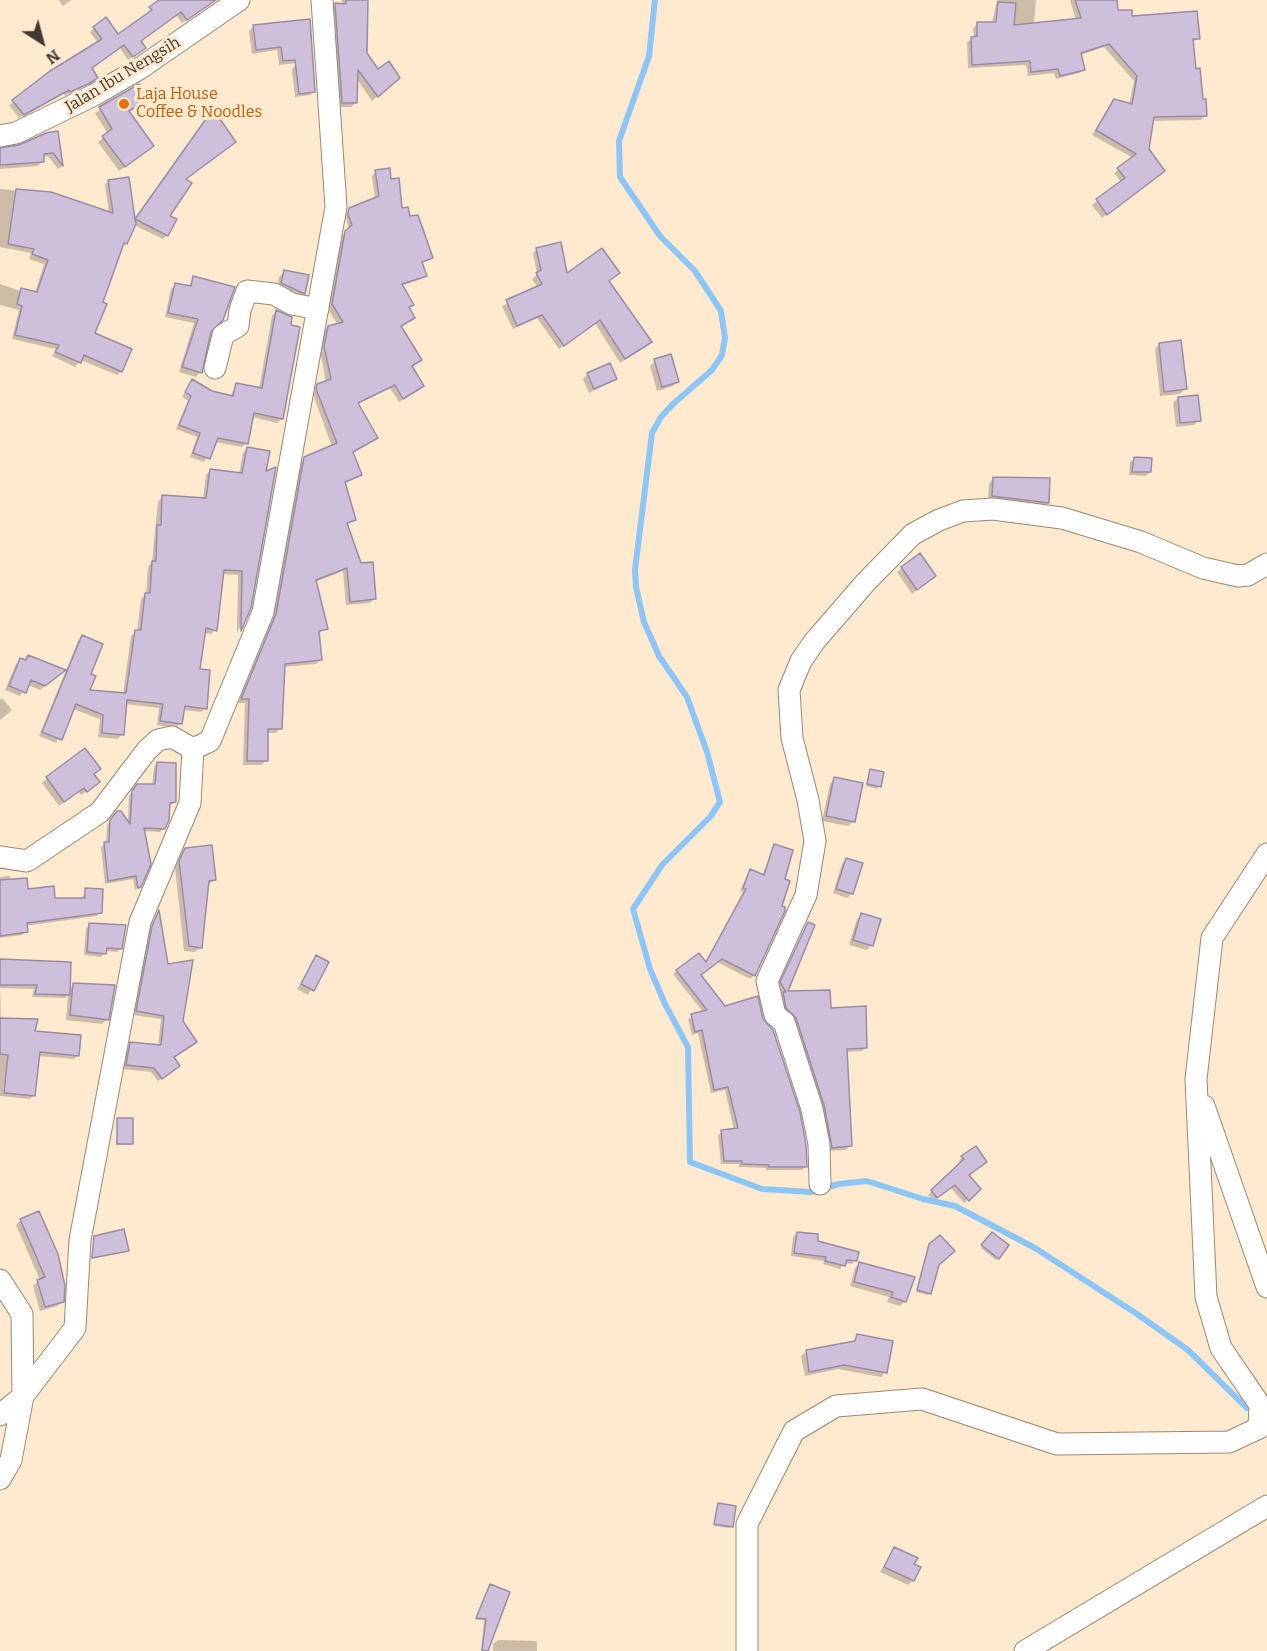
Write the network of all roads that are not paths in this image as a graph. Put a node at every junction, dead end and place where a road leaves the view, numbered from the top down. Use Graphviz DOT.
graph roads {
  1 [pos="239,0"];
  2 [pos="322,0"];
  3 [pos="0,136"];
  4 [pos="318,309"];
  5 [pos="215,368"];
  6 [pos="1267,564"];
  7 [pos="193,749"];
  8 [pos="1267,854"];
  9 [pos="0,857"];
  10 [pos="1196,1079"];
  11 [pos="820,1184"];
  12 [pos="0,1280"];
  13 [pos="1267,1287"];
  14 [pos="23,1396"];
  15 [pos="0,1415"];
  16 [pos="0,1479"];
  17 [pos="1267,1506"];
  18 [pos="747,1651"];
  19 [pos="1025,1651"];
  1 -- 3 [label="street, Jalan Ibu Nengsih"];
  2 -- 4 [label="street"];
  4 -- 5 [label="street"];
  4 -- 7 [label="street"];
  6 -- 11 [label="street"];
  7 -- 9 [label="street"];
  7 -- 14 [label="street"];
  8 -- 10 [label="street"];
  10 -- 13 [label="street"];
  10 -- 18 [label="street"];
  12 -- 14 [label="street"];
  14 -- 15 [label="street"];
  14 -- 16 [label="street"];
  17 -- 19 [label="street"];
}
